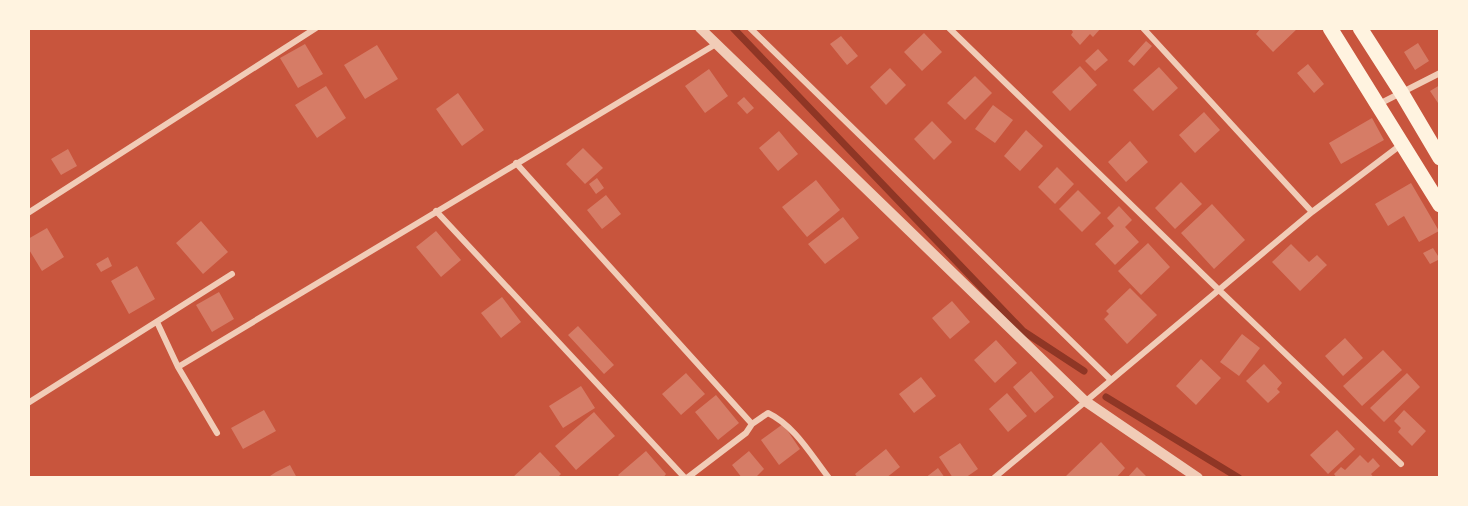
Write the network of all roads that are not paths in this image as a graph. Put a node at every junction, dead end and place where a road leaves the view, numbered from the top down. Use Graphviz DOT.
graph roads {
  1 [pos="316,28"];
  2 [pos="750,28"];
  3 [pos="949,28"];
  4 [pos="1143,28"];
  5 [pos="1330,28"];
  6 [pos="1360,28"];
  7 [pos="701,29"];
  8 [pos="717,44"];
  9 [pos="1440,73"];
  10 [pos="1401,92"];
  11 [pos="1378,105"];
  12 [pos="1402,144"];
  13 [pos="1440,158"];
  14 [pos="516,163"];
  15 [pos="1440,205"];
  16 [pos="436,212"];
  17 [pos="1312,212"];
  18 [pos="28,213"];
  19 [pos="232,274"];
  20 [pos="1220,291"];
  21 [pos="157,322"];
  22 [pos="178,368"];
  23 [pos="1111,380"];
  24 [pos="1085,401"];
  25 [pos="28,403"];
  26 [pos="752,424"];
  27 [pos="217,433"];
  28 [pos="1401,464"];
  29 [pos="686,477"];
  30 [pos="829,477"];
  31 [pos="994,477"];
  32 [pos="1198,477"];
  1 -- 18 [label="street"];
  2 -- 23 [label="street"];
  3 -- 20 [label="street"];
  4 -- 17 [label="street"];
  5 -- 11 [label="main road"];
  6 -- 10 [label="main road"];
  7 -- 8 [label="street"];
  8 -- 14 [label="street"];
  8 -- 24 [label="street"];
  9 -- 10 [label="street"];
  10 -- 11 [label="street"];
  10 -- 13 [label="main road"];
  11 -- 12 [label="main road"];
  12 -- 15 [label="main road"];
  12 -- 17 [label="street"];
  14 -- 16 [label="street"];
  14 -- 26 [label="street"];
  16 -- 22 [label="street"];
  16 -- 29 [label="street"];
  17 -- 20 [label="street"];
  19 -- 21 [label="street"];
  20 -- 23 [label="street"];
  20 -- 28 [label="street"];
  21 -- 22 [label="street"];
  21 -- 25 [label="street"];
  22 -- 27 [label="street"];
  23 -- 24 [label="street"];
  24 -- 31 [label="street"];
  24 -- 32 [label="street"];
  26 -- 29 [label="street"];
  26 -- 30 [label="street"];
}
